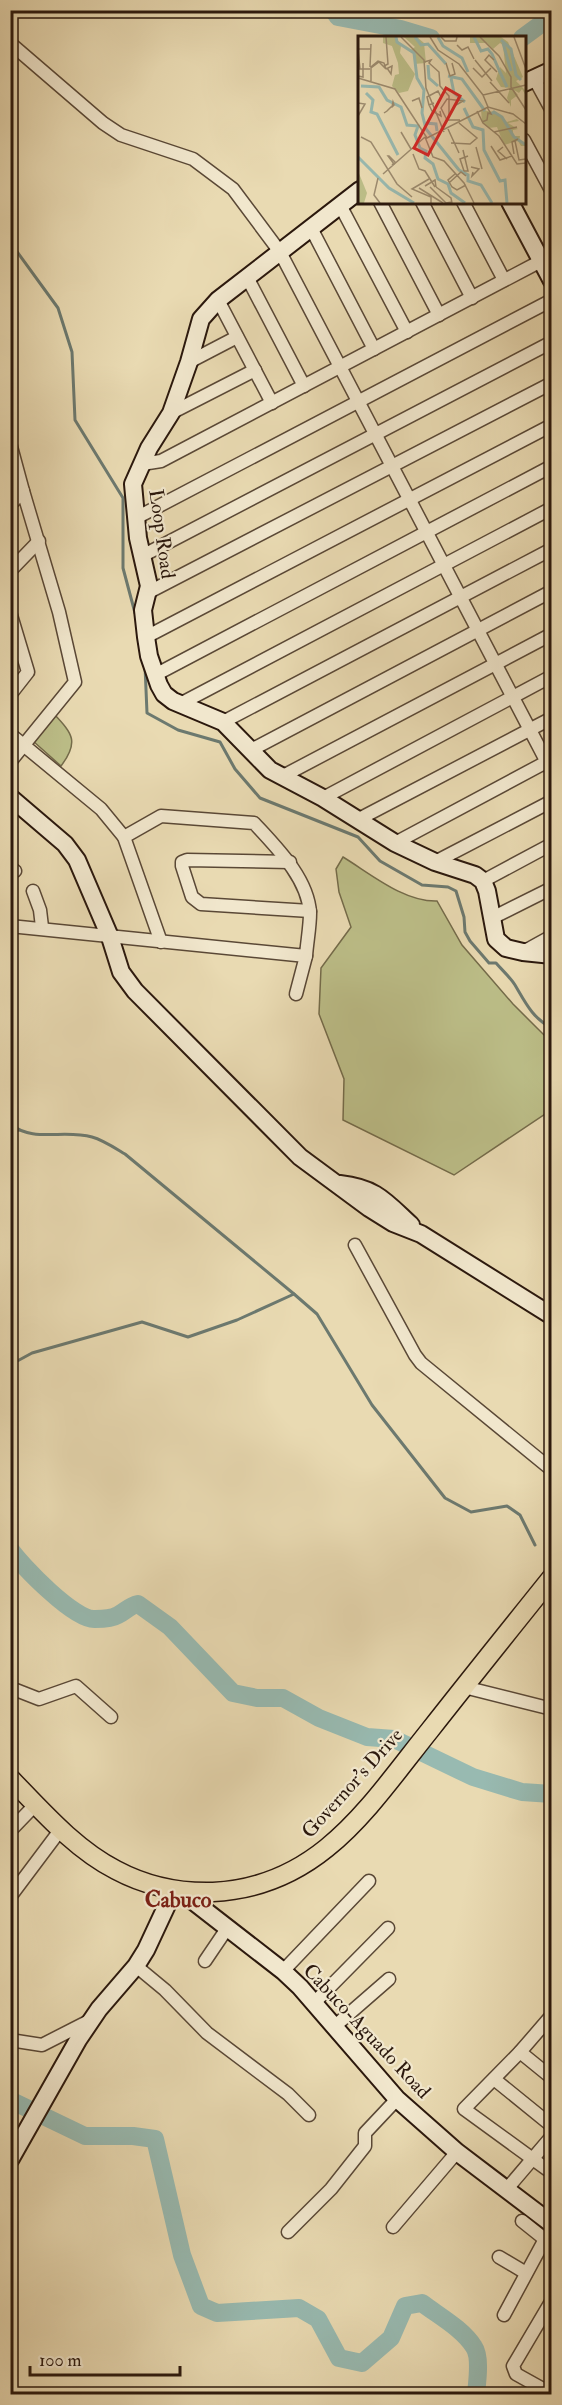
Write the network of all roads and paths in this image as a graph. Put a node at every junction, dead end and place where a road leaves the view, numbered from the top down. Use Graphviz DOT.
graph roads {
  1 [pos="10,43"];
  2 [pos="552,70"];
  3 [pos="529,80"];
  4 [pos="552,111"];
  5 [pos="526,142"];
  6 [pos="358,192"];
  7 [pos="552,192"];
  8 [pos="381,204"];
  9 [pos="423,204"];
  10 [pos="464,204"];
  11 [pos="511,204"];
  12 [pos="340,205"];
  13 [pos="311,228"];
  14 [pos="280,252"];
  15 [pos="541,261"];
  16 [pos="247,277"];
  17 [pos="504,280"];
  18 [pos="552,281"];
  19 [pos="472,298"];
  20 [pos="218,300"];
  21 [pos="552,300"];
  22 [pos="439,315"];
  23 [pos="407,332"];
  24 [pos="237,337"];
  25 [pos="552,342"];
  26 [pos="374,349"];
  27 [pos="189,362"];
  28 [pos="340,367"];
  29 [pos="255,370"];
  30 [pos="552,383"];
  31 [pos="304,386"];
  32 [pos="358,401"];
  33 [pos="272,403"];
  34 [pos="171,413"];
  35 [pos="552,425"];
  36 [pos="375,434"];
  37 [pos="10,442"];
  38 [pos="142,464"];
  39 [pos="392,466"];
  40 [pos="552,466"];
  41 [pos="23,491"];
  42 [pos="409,500"];
  43 [pos="10,505"];
  44 [pos="552,508"];
  45 [pos="136,518"];
  46 [pos="426,532"];
  47 [pos="39,541"];
  48 [pos="552,549"];
  49 [pos="141,556"];
  50 [pos="443,565"];
  51 [pos="10,571"];
  52 [pos="552,591"];
  53 [pos="149,592"];
  54 [pos="460,596"];
  55 [pos="10,612"];
  56 [pos="477,630"];
  57 [pos="552,634"];
  58 [pos="146,637"];
  59 [pos="495,663"];
  60 [pos="154,675"];
  61 [pos="552,676"];
  62 [pos="13,688"];
  63 [pos="512,697"];
  64 [pos="180,704"];
  65 [pos="552,718"];
  66 [pos="223,722"];
  67 [pos="529,730"];
  68 [pos="10,734"];
  69 [pos="24,746"];
  70 [pos="251,750"];
  71 [pos="10,762"];
  72 [pos="550,764"];
  73 [pos="283,776"];
  74 [pos="10,797"];
  75 [pos="323,798"];
  76 [pos="552,801"];
  77 [pos="359,819"];
  78 [pos="124,837"];
  79 [pos="395,843"];
  80 [pos="552,844"];
  81 [pos="290,862"];
  82 [pos="435,862"];
  83 [pos="483,881"];
  84 [pos="552,888"];
  85 [pos="33,891"];
  86 [pos="310,911"];
  87 [pos="492,918"];
  88 [pos="10,926"];
  89 [pos="42,927"];
  90 [pos="552,936"];
  91 [pos="110,937"];
  92 [pos="161,942"];
  93 [pos="523,952"];
  94 [pos="552,955"];
  95 [pos="306,956"];
  96 [pos="296,994"];
  97 [pos="355,1245"];
  98 [pos="552,1316"];
  99 [pos="552,1470"];
  100 [pos="552,1577"];
  101 [pos="464,1687"];
  102 [pos="10,1691"];
  103 [pos="552,1709"];
  104 [pos="111,1717"];
  105 [pos="10,1778"];
  106 [pos="36,1804"];
  107 [pos="62,1829"];
  108 [pos="10,1831"];
  109 [pos="369,1881"];
  110 [pos="177,1890"];
  111 [pos="10,1897"];
  112 [pos="228,1927"];
  113 [pos="388,1928"];
  114 [pos="205,1961"];
  115 [pos="136,1966"];
  116 [pos="283,1971"];
  117 [pos="388,1979"];
  118 [pos="315,2002"];
  119 [pos="90,2021"];
  120 [pos="550,2021"];
  121 [pos="335,2026"];
  122 [pos="10,2040"];
  123 [pos="520,2052"];
  124 [pos="552,2078"];
  125 [pos="494,2079"];
  126 [pos="397,2099"];
  127 [pos="309,2115"];
  128 [pos="552,2126"];
  129 [pos="552,2136"];
  130 [pos="457,2152"];
  131 [pos="533,2158"];
  132 [pos="10,2160"];
  133 [pos="552,2173"];
  134 [pos="506,2190"];
  135 [pos="522,2221"];
  136 [pos="393,2227"];
  137 [pos="288,2232"];
  138 [pos="549,2236"];
  139 [pos="499,2257"];
  140 [pos="526,2273"];
  141 [pos="552,2300"];
  142 [pos="504,2315"];
  143 [pos="548,2390"];
  1 -- 14 [label="street"];
  2 -- 3 [label="street"];
  3 -- 4 [label="street"];
  5 -- 7 [label="street"];
  6 -- 12 [label="street, Loop Road"];
  8 -- 22 [label="street"];
  9 -- 19 [label="street"];
  10 -- 17 [label="street"];
  11 -- 15 [label="street"];
  12 -- 13 [label="street, Loop Road"];
  12 -- 23 [label="street"];
  13 -- 14 [label="street, Loop Road"];
  13 -- 26 [label="street"];
  14 -- 16 [label="street, Loop Road"];
  14 -- 28 [label="street"];
  15 -- 17 [label="street"];
  15 -- 18 [label="street"];
  16 -- 20 [label="street, Loop Road"];
  16 -- 31 [label="street"];
  17 -- 19 [label="street"];
  19 -- 22 [label="street"];
  20 -- 24 [label="street"];
  20 -- 27 [label="street, Loop Road"];
  21 -- 32 [label="street"];
  22 -- 23 [label="street"];
  23 -- 26 [label="street"];
  24 -- 27 [label="street"];
  24 -- 29 [label="street"];
  25 -- 36 [label="street"];
  26 -- 28 [label="street"];
  27 -- 34 [label="street, Loop Road"];
  28 -- 31 [label="street"];
  28 -- 32 [label="street"];
  29 -- 33 [label="street"];
  29 -- 34 [label="street"];
  30 -- 39 [label="street"];
  31 -- 33 [label="street"];
  32 -- 36 [label="street"];
  32 -- 45 [label="street"];
  33 -- 38 [label="street"];
  34 -- 38 [label="street, Loop Road"];
  35 -- 42 [label="street"];
  36 -- 39 [label="street"];
  36 -- 49 [label="street"];
  37 -- 41 [label="street"];
  38 -- 45 [label="street, Loop Road"];
  39 -- 42 [label="street"];
  39 -- 53 [label="street"];
  40 -- 46 [label="street"];
  41 -- 43 [label="street"];
  41 -- 47 [label="street"];
  42 -- 46 [label="street"];
  42 -- 58 [label="street"];
  44 -- 50 [label="street"];
  45 -- 49 [label="street, Loop Road"];
  46 -- 50 [label="street"];
  46 -- 60 [label="street"];
  47 -- 51 [label="street"];
  47 -- 69 [label="street"];
  48 -- 54 [label="street"];
  49 -- 53 [label="street, Loop Road"];
  50 -- 54 [label="street"];
  50 -- 64 [label="street"];
  52 -- 56 [label="street"];
  53 -- 58 [label="street, Loop Road"];
  54 -- 56 [label="street"];
  54 -- 66 [label="street"];
  55 -- 62 [label="street"];
  56 -- 59 [label="street"];
  56 -- 70 [label="street"];
  57 -- 59 [label="street"];
  58 -- 60 [label="street, Loop Road"];
  59 -- 63 [label="street"];
  59 -- 73 [label="street"];
  60 -- 64 [label="street, Loop Road"];
  61 -- 63 [label="street"];
  63 -- 67 [label="street"];
  63 -- 75 [label="street"];
  64 -- 66 [label="street, Loop Road"];
  65 -- 67 [label="street"];
  66 -- 70 [label="street, Loop Road"];
  67 -- 72 [label="street"];
  67 -- 77 [label="street"];
  68 -- 69 [label="street"];
  69 -- 71 [label="street"];
  69 -- 78 [label="street"];
  70 -- 73 [label="street, Loop Road"];
  72 -- 79 [label="street"];
  73 -- 75 [label="street, Loop Road"];
  74 -- 91 [label="street"];
  75 -- 77 [label="street, Loop Road"];
  76 -- 82 [label="street"];
  77 -- 79 [label="street, Loop Road"];
  78 -- 81 [label="street"];
  78 -- 92 [label="street"];
  79 -- 82 [label="street, Loop Road"];
  80 -- 83 [label="street"];
  81 -- 86 [label="street"];
  81 -- 86 [label="street"];
  82 -- 83 [label="street, Loop Road"];
  83 -- 87 [label="street"];
  84 -- 87 [label="street"];
  85 -- 89 [label="street"];
  86 -- 95 [label="street"];
  87 -- 93 [label="street"];
  88 -- 89 [label="street"];
  89 -- 91 [label="street"];
  90 -- 93 [label="street"];
  91 -- 92 [label="street"];
  91 -- 98 [label="street"];
  92 -- 95 [label="street"];
  93 -- 94 [label="street"];
  95 -- 96 [label="street"];
  97 -- 99 [label="street"];
  100 -- 101 [label="main road, Governor's Drive"];
  101 -- 103 [label="street"];
  101 -- 110 [label="main road, Governor's Drive"];
  102 -- 104 [label="street"];
  105 -- 106 [label="main road, Governor's Drive"];
  106 -- 107 [label="main road, Governor's Drive"];
  106 -- 108 [label="street"];
  107 -- 110 [label="main road, Governor's Drive"];
  107 -- 111 [label="street"];
  109 -- 116 [label="street"];
  110 -- 112 [label="street, Cabuco-Aguado Road"];
  110 -- 115 [label="street"];
  112 -- 114 [label="street"];
  112 -- 116 [label="street, Cabuco-Aguado Road"];
  113 -- 118 [label="street"];
  115 -- 119 [label="street"];
  115 -- 127 [label="street"];
  116 -- 118 [label="street, Cabuco-Aguado Road"];
  117 -- 121 [label="street"];
  118 -- 121 [label="street, Cabuco-Aguado Road"];
  119 -- 122 [label="street"];
  119 -- 132 [label="street"];
  120 -- 123 [label="street"];
  121 -- 126 [label="street, Cabuco-Aguado Road"];
  123 -- 124 [label="street"];
  123 -- 125 [label="street"];
  125 -- 128 [label="street"];
  125 -- 131 [label="street"];
  126 -- 130 [label="street, Cabuco-Aguado Road"];
  126 -- 137 [label="street"];
  129 -- 131 [label="street"];
  130 -- 134 [label="street, Cabuco-Aguado Road"];
  130 -- 136 [label="street"];
  131 -- 133 [label="street"];
  131 -- 134 [label="street"];
  134 -- 138 [label="street, Cabuco-Aguado Road"];
  135 -- 138 [label="street"];
  138 -- 140 [label="street"];
  139 -- 140 [label="street"];
  140 -- 142 [label="street"];
  141 -- 143 [label="street"];
}
